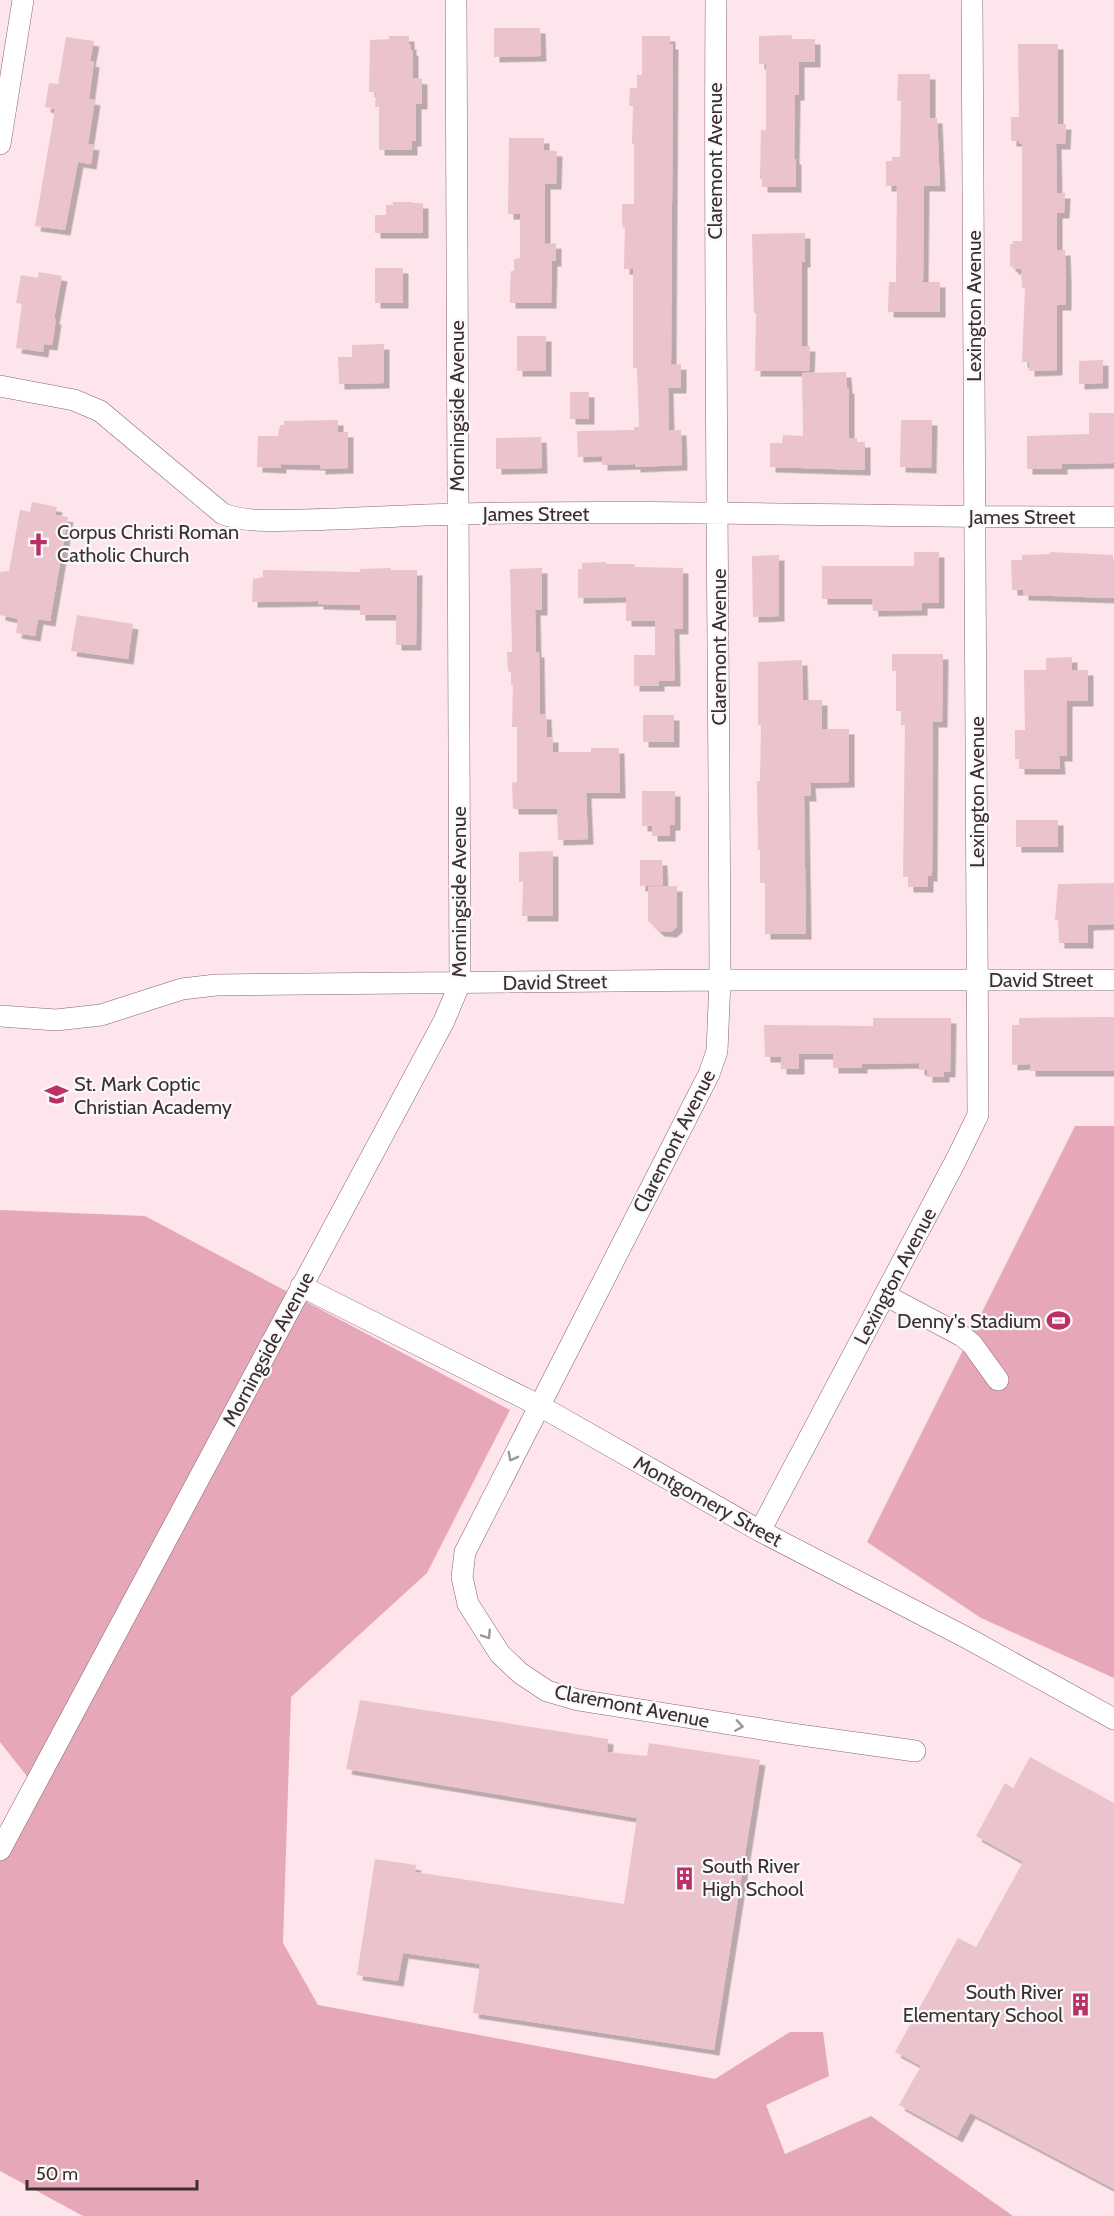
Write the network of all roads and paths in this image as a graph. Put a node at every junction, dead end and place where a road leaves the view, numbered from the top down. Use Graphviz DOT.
graph roads {
  1 [pos="24,0"];
  2 [pos="456,0"];
  3 [pos="716,0"];
  4 [pos="972,0"];
  5 [pos="0,144"];
  6 [pos="0,386"];
  7 [pos="718,513"];
  8 [pos="457,514"];
  9 [pos="976,517"];
  10 [pos="1114,517"];
  11 [pos="720,980"];
  12 [pos="978,980"];
  13 [pos="1114,980"];
  14 [pos="460,983"];
  15 [pos="0,1016"];
  16 [pos="301,1286"];
  17 [pos="885,1295"];
  18 [pos="998,1380"];
  19 [pos="540,1406"];
  20 [pos="760,1531"];
  21 [pos="1114,1719"];
  22 [pos="915,1751"];
  23 [pos="0,1850"];
  1 -- 5 [label="street"];
  2 -- 8 [label="street, Morningside Avenue"];
  3 -- 7 [label="street, Claremont Avenue"];
  4 -- 9 [label="street, Lexington Avenue"];
  6 -- 8 [label="street, James Street"];
  7 -- 8 [label="street, James Street"];
  7 -- 9 [label="street, James Street"];
  7 -- 11 [label="street, Claremont Avenue"];
  8 -- 14 [label="street, Morningside Avenue"];
  9 -- 10 [label="street, James Street"];
  9 -- 12 [label="street, Lexington Avenue"];
  11 -- 12 [label="street, David Street"];
  11 -- 14 [label="street, David Street"];
  11 -- 19 [label="street, Claremont Avenue"];
  12 -- 13 [label="street, David Street"];
  12 -- 17 [label="street, Lexington Avenue"];
  14 -- 15 [label="street, David Street"];
  14 -- 16 [label="street, Morningside Avenue"];
  16 -- 19 [label="street, Montgomery Street"];
  16 -- 23 [label="street, Morningside Avenue"];
  17 -- 18 [label="street"];
  17 -- 20 [label="street, Lexington Avenue"];
  19 -- 20 [label="street, Montgomery Street"];
  19 -- 22 [label="street, Claremont Avenue, one-way"];
  20 -- 21 [label="street, Montgomery Street"];
}
